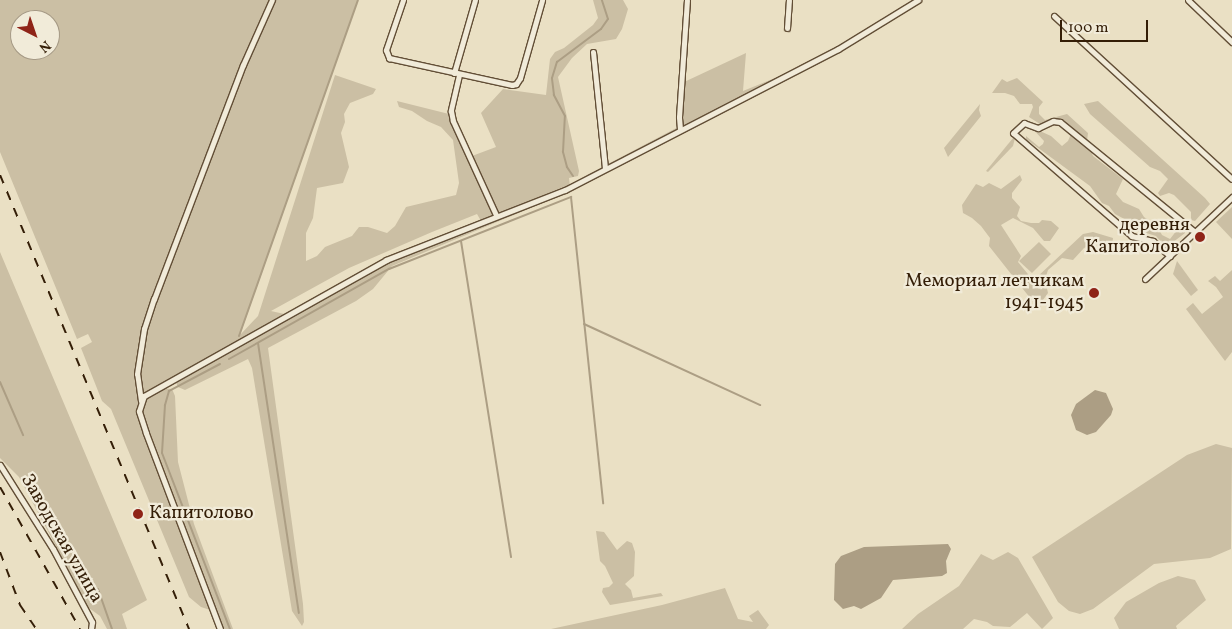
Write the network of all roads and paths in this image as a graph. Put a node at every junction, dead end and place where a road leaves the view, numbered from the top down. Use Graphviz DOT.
graph roads {
  1 [pos="272,0"];
  2 [pos="403,0"];
  3 [pos="475,0"];
  4 [pos="542,0"];
  5 [pos="687,0"];
  6 [pos="789,0"];
  7 [pos="918,0"];
  8 [pos="1188,0"];
  9 [pos="1054,16"];
  10 [pos="787,28"];
  11 [pos="1232,42"];
  12 [pos="593,52"];
  13 [pos="457,74"];
  14 [pos="680,129"];
  15 [pos="604,168"];
  16 [pos="1232,179"];
  17 [pos="1232,197"];
  18 [pos="496,215"];
  19 [pos="1195,232"];
  20 [pos="1170,256"];
  21 [pos="1145,278"];
  22 [pos="141,401"];
  23 [pos="0,465"];
  24 [pos="91,629"];
  25 [pos="220,629"];
  1 -- 22 [label="street"];
  2 -- 13 [label="street"];
  3 -- 13 [label="street"];
  4 -- 13 [label="street"];
  5 -- 14 [label="street"];
  6 -- 10 [label="street"];
  7 -- 14 [label="street"];
  8 -- 11 [label="street"];
  9 -- 16 [label="street"];
  12 -- 15 [label="street"];
  13 -- 18 [label="street"];
  14 -- 15 [label="street"];
  15 -- 18 [label="street"];
  17 -- 19 [label="street"];
  18 -- 22 [label="street"];
  19 -- 20 [label="street"];
  19 -- 20 [label="street"];
  20 -- 21 [label="street"];
  22 -- 25 [label="street"];
  23 -- 24 [label="street, Заводская улица"];
}
